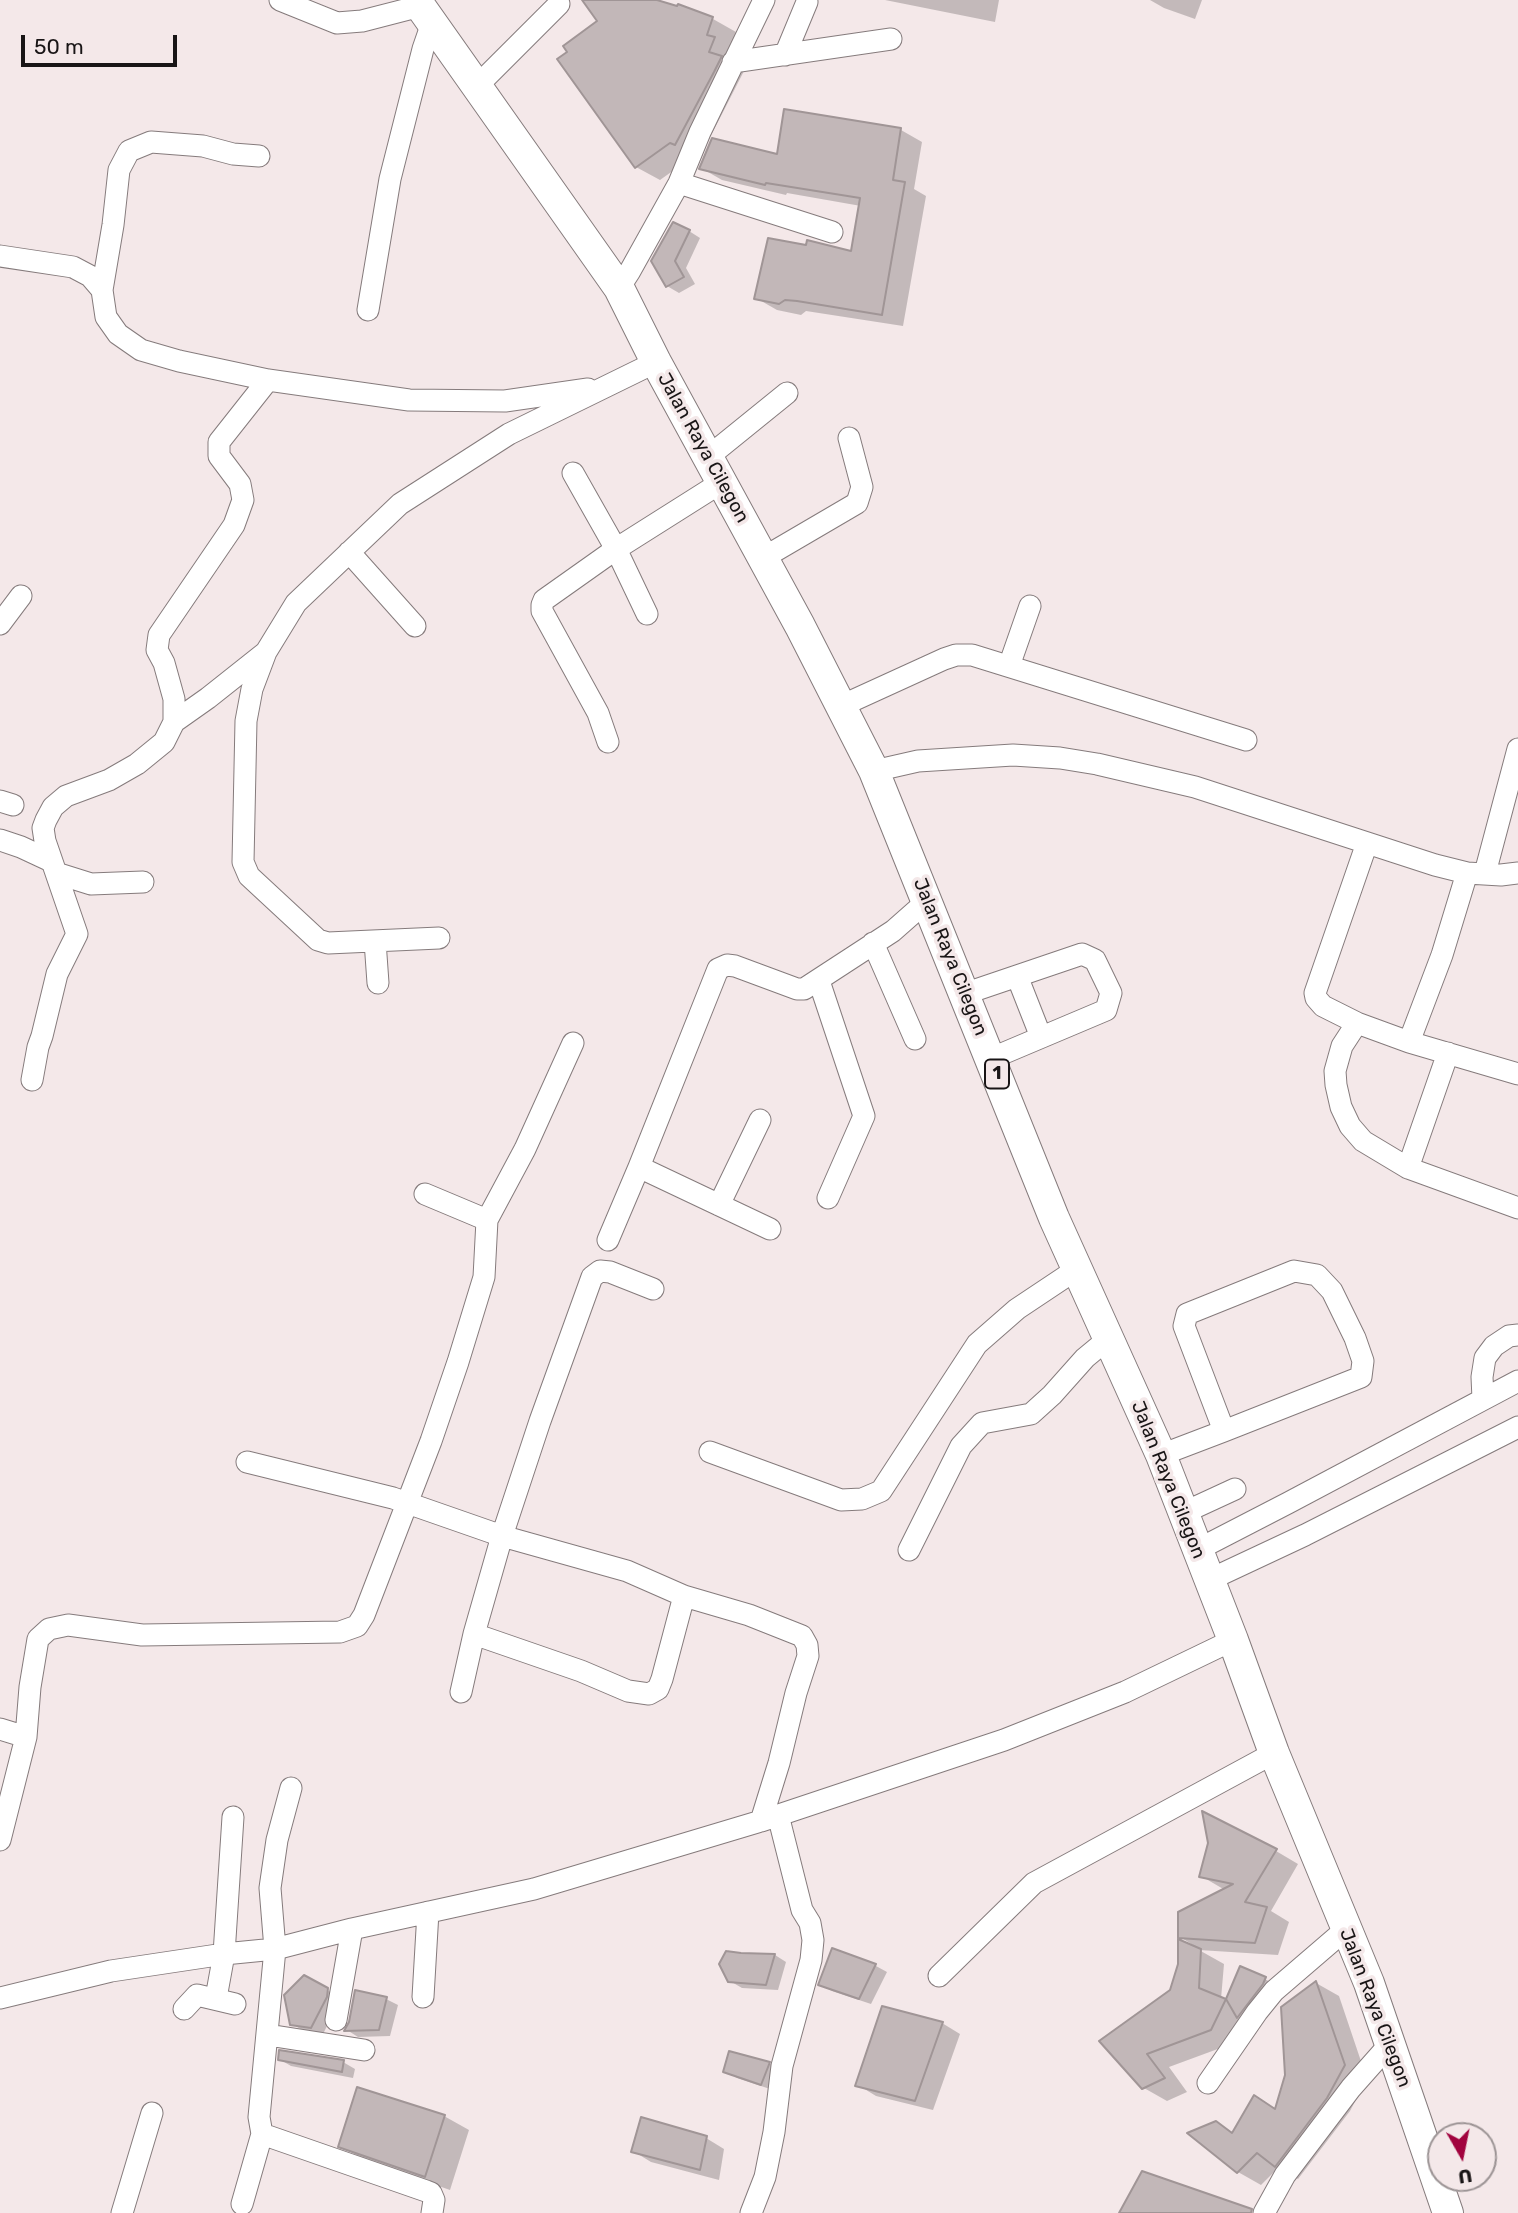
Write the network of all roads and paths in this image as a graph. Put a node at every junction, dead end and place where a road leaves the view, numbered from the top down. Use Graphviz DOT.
graph roads {
  1 [pos="280,0"];
  2 [pos="764,0"];
  3 [pos="807,2"];
  4 [pos="559,4"];
  5 [pos="423,9"];
  6 [pos="891,39"];
  7 [pos="785,55"];
  8 [pos="733,62"];
  9 [pos="477,86"];
  10 [pos="260,156"];
  11 [pos="679,183"];
  12 [pos="832,232"];
  13 [pos="0,256"];
  14 [pos="619,288"];
  15 [pos="102,290"];
  16 [pos="368,310"];
  17 [pos="656,362"];
  18 [pos="268,380"];
  19 [pos="607,386"];
  20 [pos="787,393"];
  21 [pos="849,438"];
  22 [pos="715,470"];
  23 [pos="573,473"];
  24 [pos="616,549"];
  25 [pos="349,552"];
  26 [pos="763,558"];
  27 [pos="21,596"];
  28 [pos="1030,606"];
  29 [pos="647,614"];
  30 [pos="0,624"];
  31 [pos="415,626"];
  32 [pos="265,652"];
  33 [pos="1009,666"];
  34 [pos="841,706"];
  35 [pos="174,722"];
  36 [pos="1246,740"];
  37 [pos="608,742"];
  38 [pos="1518,749"];
  39 [pos="874,771"];
  40 [pos="0,834"];
  41 [pos="0,840"];
  42 [pos="1367,843"];
  43 [pos="52,862"];
  44 [pos="1476,873"];
  45 [pos="1518,873"];
  46 [pos="143,882"];
  47 [pos="928,901"];
  48 [pos="439,938"];
  49 [pos="375,941"];
  50 [pos="873,943"];
  51 [pos="1017,976"];
  52 [pos="819,981"];
  53 [pos="378,983"];
  54 [pos="964,994"];
  55 [pos="1357,1023"];
  56 [pos="1041,1038"];
  57 [pos="915,1039"];
  58 [pos="1409,1042"];
  59 [pos="573,1043"];
  60 [pos="1448,1053"];
  61 [pos="990,1059"];
  62 [pos="1518,1074"];
  63 [pos="32,1080"];
  64 [pos="760,1120"];
  65 [pos="639,1167"];
  66 [pos="1408,1168"];
  67 [pos="425,1194"];
  68 [pos="828,1198"];
  69 [pos="719,1205"];
  70 [pos="1518,1208"];
  71 [pos="487,1220"];
  72 [pos="770,1229"];
  73 [pos="608,1240"];
  74 [pos="1077,1269"];
  75 [pos="653,1289"];
  76 [pos="1518,1335"];
  77 [pos="1108,1339"];
  78 [pos="1518,1381"];
  79 [pos="1483,1399"];
  80 [pos="1518,1427"];
  81 [pos="1224,1431"];
  82 [pos="710,1451"];
  83 [pos="1161,1455"];
  84 [pos="247,1462"];
  85 [pos="1236,1489"];
  86 [pos="407,1504"];
  87 [pos="1183,1513"];
  88 [pos="502,1536"];
  89 [pos="909,1550"];
  90 [pos="1197,1550"];
  91 [pos="1209,1580"];
  92 [pos="684,1596"];
  93 [pos="474,1634"];
  94 [pos="1233,1640"];
  95 [pos="461,1692"];
  96 [pos="0,1729"];
  97 [pos="26,1737"];
  98 [pos="1274,1753"];
  99 [pos="291,1788"];
  100 [pos="233,1817"];
  101 [pos="769,1818"];
  102 [pos="0,1840"];
  103 [pos="428,1912"];
  104 [pos="352,1929"];
  105 [pos="1345,1930"];
  106 [pos="275,1949"];
  107 [pos="224,1954"];
  108 [pos="939,1976"];
  109 [pos="423,1997"];
  110 [pos="0,1998"];
  111 [pos="184,2009"];
  112 [pos="336,2020"];
  113 [pos="268,2035"];
  114 [pos="1390,2044"];
  115 [pos="364,2050"];
  116 [pos="1208,2083"];
  117 [pos="152,2113"];
  118 [pos="262,2134"];
  119 [pos="242,2204"];
  120 [pos="122,2213"];
  121 [pos="432,2213"];
  122 [pos="751,2213"];
  123 [pos="1264,2213"];
  124 [pos="1448,2213"];
  1 -- 5 [label="street"];
  2 -- 8 [label="street"];
  3 -- 7 [label="street"];
  4 -- 9 [label="street"];
  5 -- 9 [label="highway, Jalan Raya Cilegon / 1"];
  5 -- 16 [label="street"];
  6 -- 7 [label="street"];
  7 -- 8 [label="street"];
  8 -- 11 [label="street"];
  9 -- 14 [label="highway, Jalan Raya Cilegon / 1"];
  10 -- 15 [label="street"];
  11 -- 12 [label="street"];
  11 -- 14 [label="street"];
  13 -- 15 [label="street"];
  14 -- 17 [label="highway, Jalan Raya Cilegon / 1"];
  15 -- 18 [label="street"];
  17 -- 19 [label="street"];
  17 -- 22 [label="highway, Jalan Raya Cilegon / 1"];
  18 -- 19 [label="street"];
  18 -- 35 [label="street"];
  19 -- 25 [label="street"];
  20 -- 22 [label="street"];
  21 -- 26 [label="street"];
  22 -- 24 [label="street"];
  22 -- 26 [label="highway, Jalan Raya Cilegon / 1"];
  23 -- 24 [label="street"];
  24 -- 29 [label="street"];
  24 -- 37 [label="street"];
  25 -- 31 [label="street"];
  25 -- 32 [label="street"];
  26 -- 34 [label="highway, Jalan Raya Cilegon / 1"];
  27 -- 30 [label="street"];
  28 -- 33 [label="street"];
  32 -- 35 [label="street"];
  32 -- 49 [label="street"];
  33 -- 34 [label="street"];
  33 -- 36 [label="street"];
  34 -- 39 [label="highway, Jalan Raya Cilegon / 1"];
  35 -- 43 [label="street"];
  38 -- 44 [label="street"];
  39 -- 42 [label="street"];
  39 -- 47 [label="highway, Jalan Raya Cilegon / 1"];
  40 -- 43 [label="street"];
  41 -- 43 [label="street"];
  42 -- 44 [label="street"];
  42 -- 55 [label="street"];
  43 -- 46 [label="street"];
  43 -- 63 [label="street"];
  44 -- 45 [label="street"];
  44 -- 58 [label="street"];
  47 -- 50 [label="street"];
  47 -- 54 [label="highway, Jalan Raya Cilegon / 1"];
  48 -- 49 [label="street"];
  49 -- 53 [label="street"];
  50 -- 52 [label="street"];
  50 -- 57 [label="street"];
  51 -- 54 [label="street"];
  51 -- 56 [label="street"];
  51 -- 56 [label="street"];
  52 -- 65 [label="street"];
  52 -- 68 [label="street"];
  54 -- 61 [label="highway, Jalan Raya Cilegon / 1"];
  55 -- 58 [label="street"];
  55 -- 66 [label="street"];
  56 -- 61 [label="street"];
  58 -- 60 [label="street"];
  59 -- 71 [label="street"];
  60 -- 62 [label="street"];
  60 -- 66 [label="street"];
  61 -- 74 [label="highway, Jalan Raya Cilegon / 1"];
  64 -- 69 [label="street"];
  65 -- 69 [label="street"];
  65 -- 73 [label="street"];
  66 -- 70 [label="street"];
  67 -- 71 [label="street"];
  69 -- 72 [label="street"];
  71 -- 86 [label="street"];
  74 -- 77 [label="highway, Jalan Raya Cilegon / 1"];
  74 -- 82 [label="street"];
  75 -- 88 [label="street"];
  76 -- 79 [label="street"];
  77 -- 83 [label="highway, Jalan Raya Cilegon / 1"];
  77 -- 89 [label="street"];
  78 -- 79 [label="street"];
  79 -- 90 [label="street"];
  80 -- 91 [label="street"];
  81 -- 81 [label="street"];
  81 -- 83 [label="street"];
  83 -- 87 [label="highway, Jalan Raya Cilegon / 1"];
  84 -- 86 [label="street"];
  85 -- 87 [label="street"];
  86 -- 88 [label="street"];
  86 -- 97 [label="street"];
  87 -- 90 [label="highway, Jalan Raya Cilegon / 1"];
  88 -- 92 [label="street"];
  88 -- 93 [label="street"];
  90 -- 91 [label="highway, Jalan Raya Cilegon / 1"];
  91 -- 94 [label="highway, Jalan Raya Cilegon / 1"];
  92 -- 93 [label="street"];
  92 -- 101 [label="street"];
  93 -- 95 [label="street"];
  94 -- 98 [label="highway, Jalan Raya Cilegon / 1"];
  94 -- 101 [label="street"];
  96 -- 97 [label="street"];
  97 -- 102 [label="street"];
  98 -- 105 [label="highway, Jalan Raya Cilegon / 1"];
  98 -- 108 [label="street"];
  99 -- 106 [label="street"];
  100 -- 107 [label="street"];
  101 -- 103 [label="street"];
  101 -- 122 [label="street"];
  103 -- 104 [label="street"];
  103 -- 109 [label="street"];
  104 -- 106 [label="street"];
  104 -- 112 [label="street"];
  105 -- 114 [label="highway, Jalan Raya Cilegon / 1"];
  105 -- 116 [label="street"];
  106 -- 107 [label="street"];
  106 -- 113 [label="street"];
  107 -- 110 [label="street"];
  107 -- 111 [label="street"];
  113 -- 115 [label="street"];
  113 -- 118 [label="street"];
  114 -- 123 [label="street"];
  114 -- 124 [label="highway, Jalan Raya Cilegon / 1"];
  117 -- 120 [label="street"];
  118 -- 119 [label="street"];
  118 -- 121 [label="street"];
}
